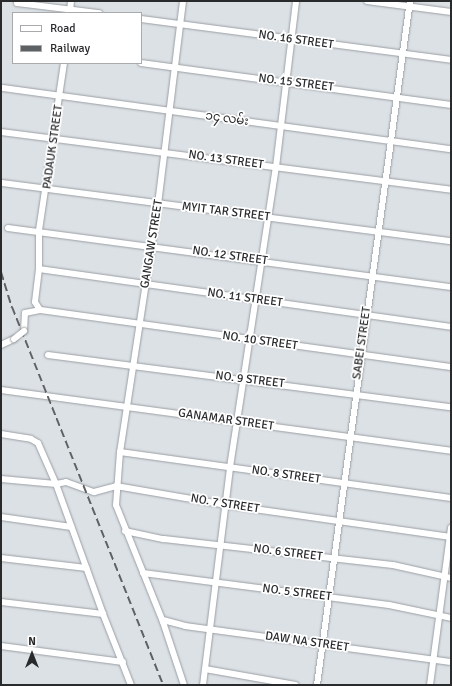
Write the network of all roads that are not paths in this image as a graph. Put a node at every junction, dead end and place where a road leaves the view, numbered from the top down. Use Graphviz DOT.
graph roads {
  1 [pos="71,1"];
  2 [pos="183,1"];
  3 [pos="296,1"];
  4 [pos="367,1"];
  5 [pos="17,2"];
  6 [pos="410,4"];
  7 [pos="70,11"];
  8 [pos="84,12"];
  9 [pos="451,12"];
  10 [pos="142,19"];
  11 [pos="180,24"];
  12 [pos="290,39"];
  13 [pos="404,54"];
  14 [pos="451,60"];
  15 [pos="142,63"];
  16 [pos="64,64"];
  17 [pos="175,67"];
  18 [pos="285,82"];
  19 [pos="3,88"];
  20 [pos="60,95"];
  21 [pos="398,97"];
  22 [pos="451,105"];
  23 [pos="169,111"];
  24 [pos="281,126"];
  25 [pos="1,132"];
  26 [pos="54,138"];
  27 [pos="391,141"];
  28 [pos="451,149"];
  29 [pos="164,152"];
  30 [pos="276,167"];
  31 [pos="386,182"];
  32 [pos="2,183"];
  33 [pos="47,188"];
  34 [pos="451,190"];
  35 [pos="158,204"];
  36 [pos="269,218"];
  37 [pos="8,228"];
  38 [pos="39,230"];
  39 [pos="379,232"];
  40 [pos="451,241"];
  41 [pos="152,246"];
  42 [pos="261,260"];
  43 [pos="39,269"];
  44 [pos="372,275"];
  45 [pos="146,283"];
  46 [pos="451,287"];
  47 [pos="255,300"];
  48 [pos="40,310"];
  49 [pos="366,315"];
  50 [pos="138,324"];
  51 [pos="451,327"];
  52 [pos="249,340"];
  53 [pos="1,345"];
  54 [pos="48,355"];
  55 [pos="360,355"];
  56 [pos="133,366"];
  57 [pos="451,367"];
  58 [pos="244,379"];
  59 [pos="1,390"];
  60 [pos="355,394"];
  61 [pos="128,407"];
  62 [pos="451,407"];
  63 [pos="238,422"];
  64 [pos="1,434"];
  65 [pos="350,436"];
  66 [pos="451,451"];
  67 [pos="120,452"];
  68 [pos="230,467"];
  69 [pos="1,479"];
  70 [pos="343,483"];
  71 [pos="56,484"];
  72 [pos="116,486"];
  73 [pos="451,498"];
  74 [pos="226,505"];
  75 [pos="1,517"];
  76 [pos="337,521"];
  77 [pos="71,527"];
  78 [pos="451,528"];
  79 [pos="124,531"];
  80 [pos="450,537"];
  81 [pos="221,545"];
  82 [pos="1,558"];
  83 [pos="333,559"];
  84 [pos="86,568"];
  85 [pos="143,573"];
  86 [pos="448,578"];
  87 [pos="216,583"];
  88 [pos="328,597"];
  89 [pos="1,602"];
  90 [pos="102,614"];
  91 [pos="439,616"];
  92 [pos="451,618"];
  93 [pos="163,620"];
  94 [pos="211,629"];
  95 [pos="322,644"];
  96 [pos="1,646"];
  97 [pos="434,660"];
  98 [pos="123,662"];
  99 [pos="451,662"];
  100 [pos="205,669"];
  101 [pos="131,685"];
  102 [pos="184,685"];
  103 [pos="203,685"];
  104 [pos="296,685"];
  105 [pos="317,685"];
  106 [pos="430,685"];
  1 -- 7 [label="street"];
  2 -- 11 [label="street, GANGAW STREET"];
  3 -- 12 [label="street"];
  4 -- 6 [label="street"];
  5 -- 7 [label="street"];
  6 -- 9 [label="street"];
  6 -- 13 [label="street, SABEI STREET"];
  7 -- 8 [label="street"];
  10 -- 11 [label="street, NO. 16 STREET"];
  11 -- 12 [label="street, NO. 16 STREET"];
  11 -- 17 [label="street, GANGAW STREET"];
  12 -- 13 [label="street, NO. 16 STREET"];
  12 -- 18 [label="street"];
  13 -- 14 [label="street, NO. 16 STREET"];
  13 -- 21 [label="street, SABEI STREET"];
  15 -- 17 [label="street, NO. 15 STREET"];
  16 -- 20 [label="street, PADAUK STREET"];
  17 -- 18 [label="street, NO. 15 STREET"];
  17 -- 23 [label="street, GANGAW STREET"];
  18 -- 21 [label="street, NO. 15 STREET"];
  18 -- 24 [label="street"];
  19 -- 20 [label="street, ၁၄ လမ်း"];
  20 -- 23 [label="street, ၁၄ လမ်း"];
  20 -- 26 [label="street, PADAUK STREET"];
  21 -- 22 [label="street, NO. 15 STREET"];
  21 -- 27 [label="street, SABEI STREET"];
  23 -- 24 [label="street, ၁၄ လမ်း"];
  23 -- 29 [label="street, GANGAW STREET"];
  24 -- 27 [label="street, ၁၄ လမ်း"];
  24 -- 30 [label="street"];
  25 -- 26 [label="street, NO. 13 STREET"];
  26 -- 29 [label="street, NO. 13 STREET"];
  26 -- 33 [label="street, PADAUK STREET"];
  27 -- 28 [label="street, ၁၄ လမ်း"];
  27 -- 31 [label="street, SABEI STREET"];
  29 -- 30 [label="street, NO. 13 STREET"];
  29 -- 35 [label="street, GANGAW STREET"];
  30 -- 31 [label="street, NO. 13 STREET"];
  30 -- 36 [label="street"];
  31 -- 34 [label="street, NO. 13 STREET"];
  31 -- 39 [label="street, SABEI STREET"];
  32 -- 33 [label="street, MYIT TAR STREET"];
  33 -- 35 [label="street, MYIT TAR STREET"];
  33 -- 38 [label="street, PADAUK STREET"];
  35 -- 36 [label="street, MYIT TAR STREET"];
  35 -- 41 [label="street, GANGAW STREET"];
  36 -- 39 [label="street, MYIT TAR STREET"];
  36 -- 42 [label="street"];
  37 -- 38 [label="street, NO. 12 STREET"];
  38 -- 41 [label="street, NO. 12 STREET"];
  38 -- 43 [label="street, PADAUK STREET"];
  39 -- 40 [label="street, MYIT TAR STREET"];
  39 -- 44 [label="street, SABEI STREET"];
  41 -- 42 [label="street, NO. 12 STREET"];
  41 -- 45 [label="street, GANGAW STREET"];
  42 -- 44 [label="street, NO. 12 STREET"];
  42 -- 47 [label="street"];
  43 -- 45 [label="street, NO. 11 STREET"];
  43 -- 48 [label="street, PADAUK STREET"];
  44 -- 46 [label="street, NO. 12 STREET"];
  44 -- 49 [label="street, SABEI STREET"];
  45 -- 47 [label="street, NO. 11 STREET"];
  45 -- 50 [label="street, GANGAW STREET"];
  47 -- 49 [label="street, NO. 11 STREET"];
  47 -- 52 [label="street"];
  48 -- 50 [label="street, NO. 10 STREET"];
  48 -- 53 [label="street, bridge"];
  49 -- 51 [label="street, NO. 11 STREET"];
  49 -- 55 [label="street, SABEI STREET"];
  50 -- 52 [label="street, NO. 10 STREET"];
  50 -- 56 [label="street, GANGAW STREET"];
  52 -- 55 [label="street, NO. 10 STREET"];
  52 -- 58 [label="street"];
  54 -- 56 [label="street, NO. 9 STREET"];
  55 -- 57 [label="street, NO. 10 STREET"];
  55 -- 60 [label="street, SABEI STREET"];
  56 -- 58 [label="street, NO. 9 STREET"];
  56 -- 61 [label="street, GANGAW STREET"];
  58 -- 60 [label="street, NO. 9 STREET"];
  58 -- 63 [label="street"];
  59 -- 61 [label="street, GANAMAR STREET"];
  60 -- 62 [label="street, NO. 9 STREET"];
  60 -- 65 [label="street, SABEI STREET"];
  61 -- 63 [label="street, GANAMAR STREET"];
  61 -- 67 [label="street, GANGAW STREET"];
  63 -- 65 [label="street, GANAMAR STREET"];
  63 -- 68 [label="street"];
  64 -- 71 [label="street"];
  65 -- 66 [label="street, GANAMAR STREET"];
  65 -- 70 [label="street, SABEI STREET"];
  67 -- 68 [label="street, NO. 8 STREET"];
  67 -- 72 [label="street, GANGAW STREET"];
  68 -- 70 [label="street, NO. 8 STREET"];
  68 -- 74 [label="street"];
  69 -- 71 [label="street, NO. 7 STREET"];
  70 -- 73 [label="street, NO. 8 STREET"];
  70 -- 76 [label="street, SABEI STREET"];
  71 -- 72 [label="street, NO. 7 STREET"];
  71 -- 77 [label="street"];
  72 -- 74 [label="street, NO. 7 STREET"];
  72 -- 79 [label="street, GANGAW STREET"];
  74 -- 76 [label="street, NO. 7 STREET"];
  74 -- 81 [label="street"];
  75 -- 77 [label="street"];
  76 -- 80 [label="street, NO. 7 STREET"];
  76 -- 83 [label="street, SABEI STREET"];
  77 -- 84 [label="street"];
  78 -- 80 [label="street"];
  79 -- 81 [label="street, NO. 6 STREET"];
  79 -- 85 [label="street, GANGAW STREET"];
  80 -- 86 [label="street"];
  81 -- 83 [label="street, NO. 6 STREET"];
  81 -- 87 [label="street"];
  82 -- 84 [label="street"];
  83 -- 86 [label="street, NO. 6 STREET"];
  83 -- 88 [label="street, SABEI STREET"];
  84 -- 90 [label="street"];
  85 -- 87 [label="street, NO. 5 STREET"];
  85 -- 93 [label="street, GANGAW STREET"];
  86 -- 91 [label="street"];
  87 -- 88 [label="street, NO. 5 STREET"];
  87 -- 94 [label="street"];
  88 -- 91 [label="street, NO. 5 STREET"];
  88 -- 95 [label="street, SABEI STREET"];
  89 -- 90 [label="street"];
  90 -- 98 [label="street"];
  91 -- 92 [label="street, NO. 5 STREET"];
  91 -- 97 [label="street"];
  93 -- 94 [label="street, DAW NA STREET"];
  93 -- 102 [label="street, GANGAW STREET"];
  94 -- 95 [label="street, DAW NA STREET"];
  94 -- 100 [label="street"];
  95 -- 97 [label="street, DAW NA STREET"];
  95 -- 105 [label="street, SABEI STREET"];
  96 -- 98 [label="street"];
  97 -- 99 [label="street, DAW NA STREET"];
  97 -- 106 [label="street"];
  98 -- 101 [label="street"];
  100 -- 103 [label="street"];
  100 -- 104 [label="street"];
}
